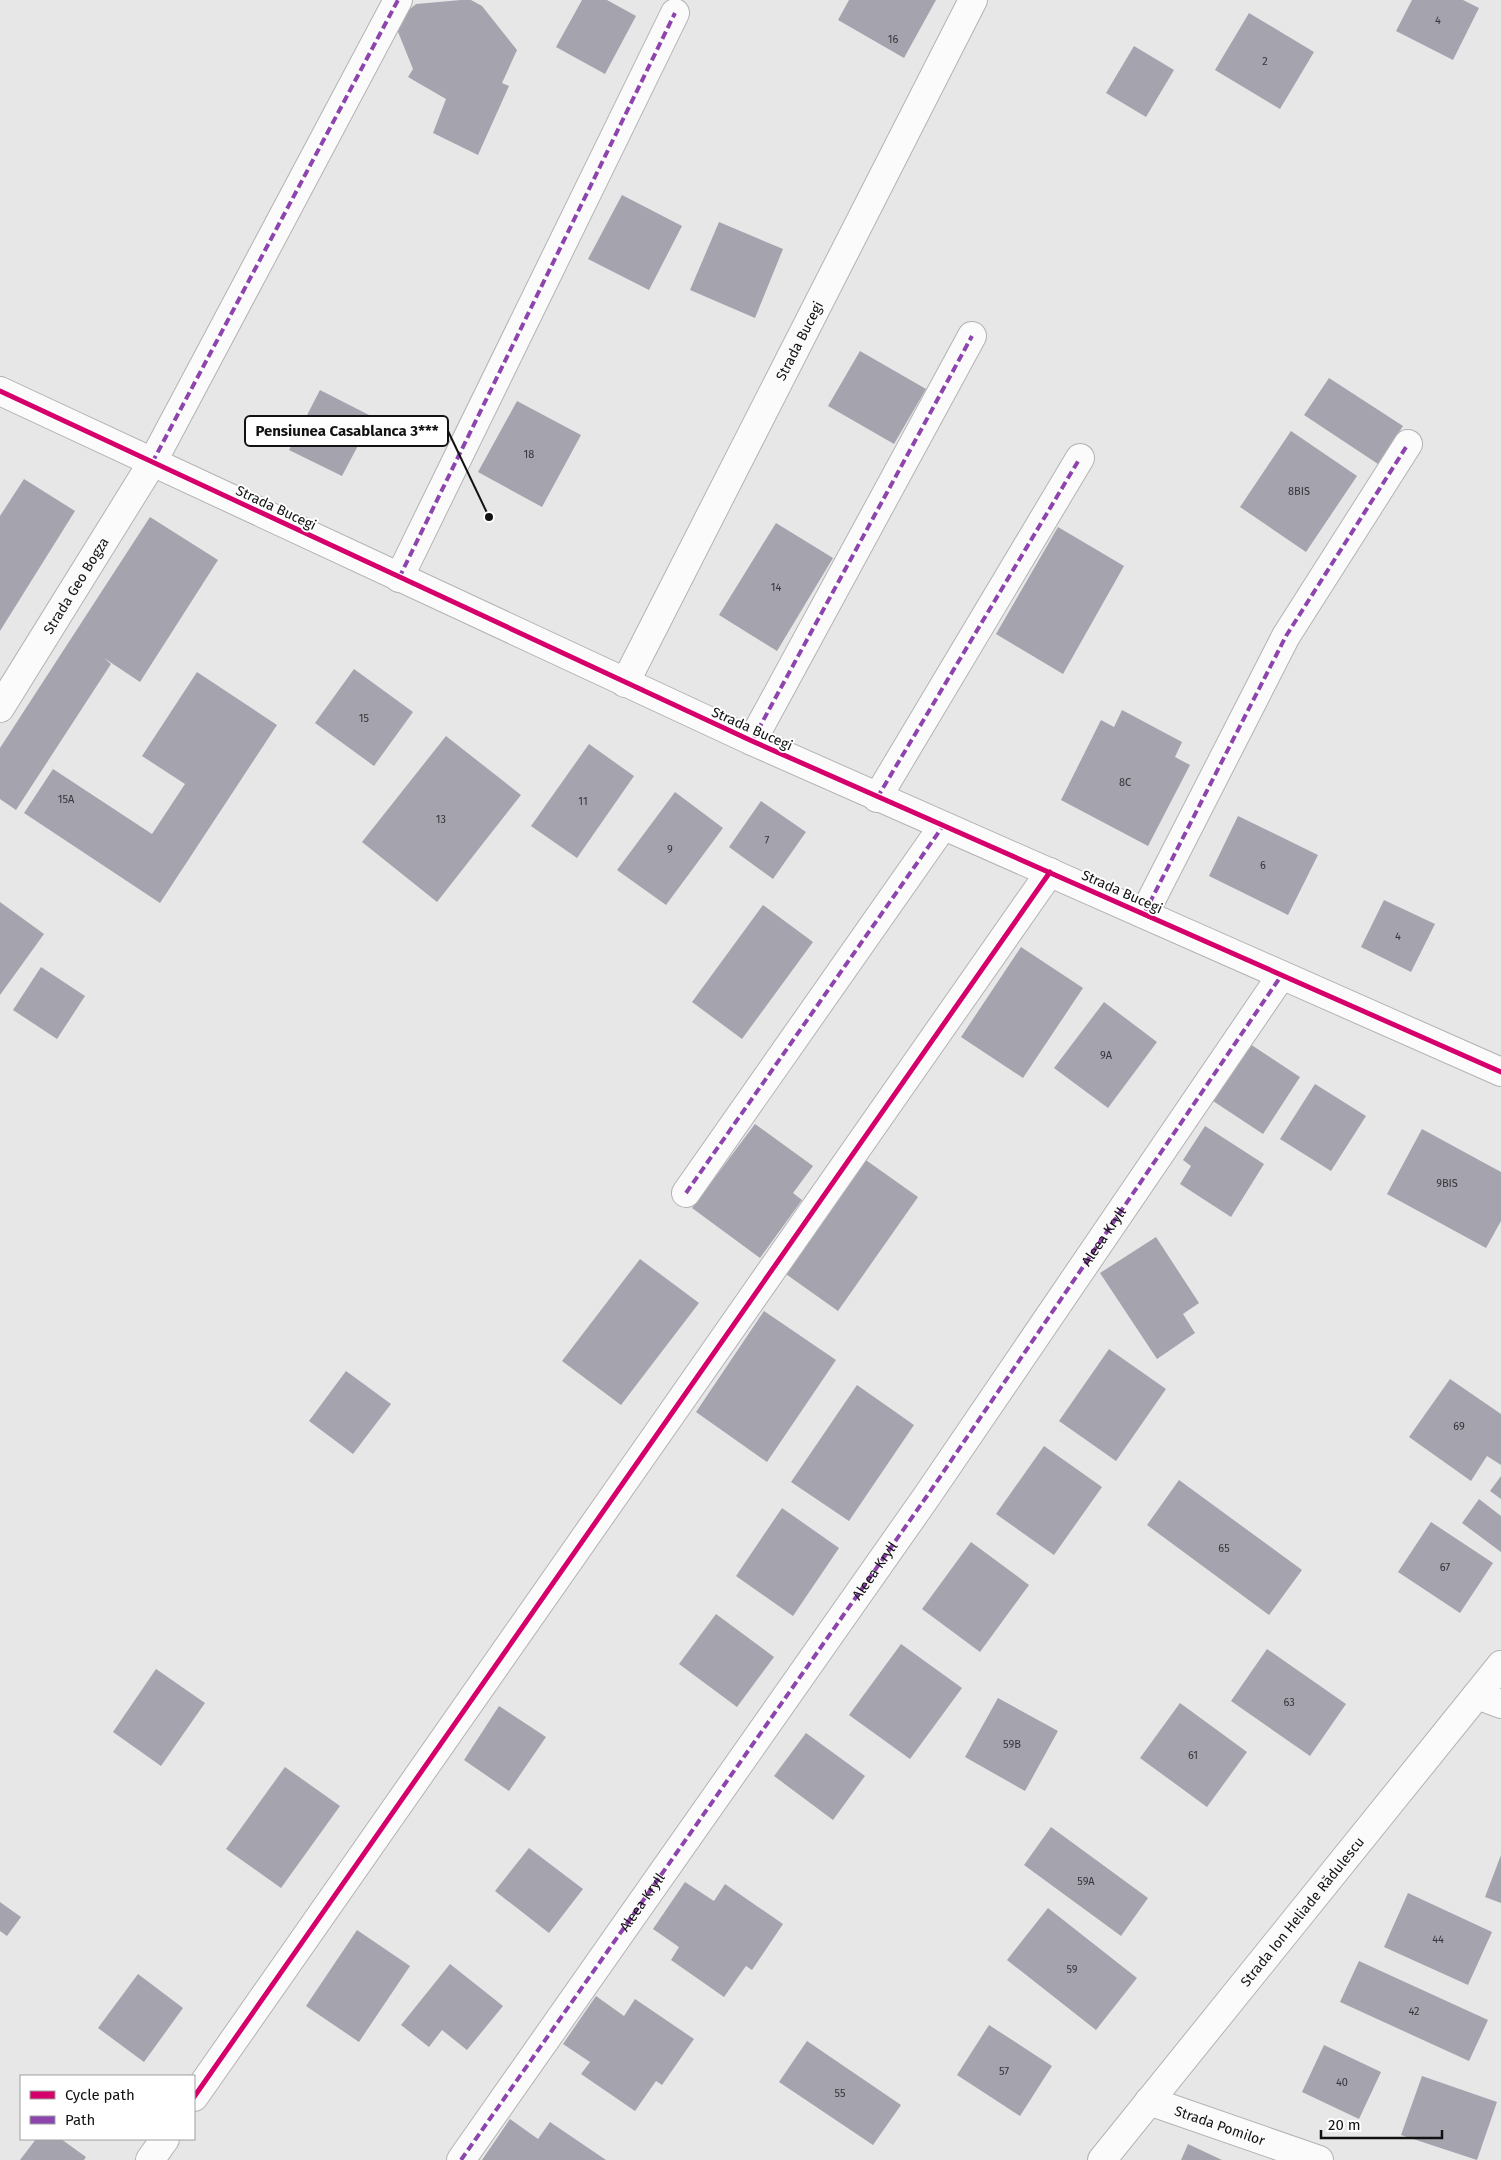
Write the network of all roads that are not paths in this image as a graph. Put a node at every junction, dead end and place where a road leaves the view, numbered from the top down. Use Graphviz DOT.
graph roads {
  1 [pos="398,0"];
  2 [pos="973,0"];
  3 [pos="675,13"];
  4 [pos="972,336"];
  5 [pos="0,391"];
  6 [pos="1408,444"];
  7 [pos="1080,458"];
  8 [pos="152,463"];
  9 [pos="399,578"];
  10 [pos="625,683"];
  11 [pos="0,708"];
  12 [pos="752,741"];
  13 [pos="877,798"];
  14 [pos="943,826"];
  15 [pos="1050,872"];
  16 [pos="1144,914"];
  17 [pos="1281,976"];
  18 [pos="1501,1072"];
  19 [pos="686,1193"];
  20 [pos="1501,1664"];
  21 [pos="1489,1699"];
  22 [pos="195,2096"];
  23 [pos="1149,2101"];
  24 [pos="163,2140"];
  25 [pos="150,2160"];
  26 [pos="461,2160"];
  27 [pos="1102,2160"];
  28 [pos="1319,2160"];
  1 -- 8 [label="street, Strada Geo Bogza"];
  2 -- 10 [label="street, Strada Bucegi"];
  3 -- 9 [label="street"];
  4 -- 12 [label="street"];
  5 -- 8 [label="street, Strada Bucegi"];
  6 -- 16 [label="street"];
  7 -- 13 [label="street"];
  8 -- 9 [label="street, Strada Bucegi"];
  8 -- 11 [label="street, Strada Geo Bogza"];
  9 -- 10 [label="street, Strada Bucegi"];
  10 -- 12 [label="street, Strada Bucegi"];
  12 -- 13 [label="street, Strada Bucegi"];
  13 -- 14 [label="street, Strada Bucegi"];
  14 -- 15 [label="street, Strada Bucegi"];
  14 -- 19 [label="street"];
  15 -- 16 [label="street, Strada Bucegi"];
  15 -- 22 [label="street"];
  16 -- 17 [label="street, Strada Bucegi"];
  17 -- 18 [label="street, Strada Bucegi"];
  17 -- 26 [label="street, Aleea Kryll"];
  20 -- 21 [label="street, Strada Ion Heliade Rădulescu"];
  21 -- 23 [label="street, Strada Ion Heliade Rădulescu"];
  23 -- 27 [label="street, Strada Ion Heliade Rădulescu"];
  23 -- 28 [label="street, Strada Pomilor"];
  24 -- 25 [label="street"];
}
